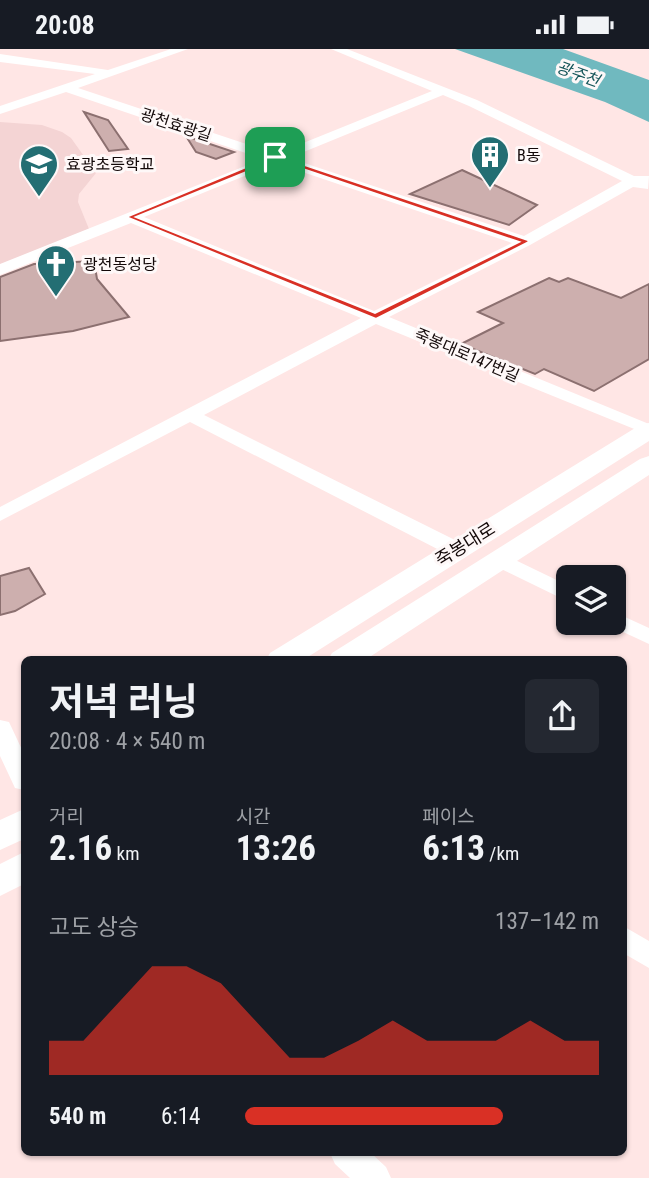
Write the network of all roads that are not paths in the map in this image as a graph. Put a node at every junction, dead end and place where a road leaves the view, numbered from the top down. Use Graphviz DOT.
graph roads {
  1 [pos="183,49"];
  2 [pos="337,49"];
  3 [pos="0,58"];
  4 [pos="109,73"];
  5 [pos="66,87"];
  6 [pos="443,91"];
  7 [pos="0,110"];
  8 [pos="275,157"];
  9 [pos="642,180"];
  10 [pos="649,189"];
  11 [pos="130,217"];
  12 [pos="526,242"];
  13 [pos="0,269"];
  14 [pos="376,317"];
  15 [pos="190,415"];
  16 [pos="649,430"];
  17 [pos="649,464"];
  18 [pos="0,515"];
  19 [pos="457,550"];
  20 [pos="501,560"];
  21 [pos="556,589"];
  22 [pos="626,625"];
  23 [pos="649,637"];
  24 [pos="287,656"];
  25 [pos="349,656"];
  26 [pos="0,728"];
  27 [pos="21,774"];
  28 [pos="21,825"];
  29 [pos="0,837"];
  30 [pos="21,868"];
  31 [pos="0,882"];
  32 [pos="627,941"];
  33 [pos="649,956"];
  34 [pos="350,1156"];
  35 [pos="374,1178"];
  1 -- 4 [label="street"];
  2 -- 6 [label="street"];
  3 -- 4 [label="street"];
  4 -- 5 [label="street"];
  5 -- 7 [label="street"];
  5 -- 8 [label="street, 광천효광길"];
  6 -- 8 [label="street"];
  6 -- 9 [label="street"];
  8 -- 11 [label="street"];
  8 -- 12 [label="street, 광천효광길"];
  9 -- 10 [label="street"];
  9 -- 12 [label="street"];
  11 -- 13 [label="street"];
  11 -- 14 [label="street, 죽봉대로147번길"];
  12 -- 14 [label="street"];
  14 -- 15 [label="street"];
  14 -- 16 [label="street, 죽봉대로147번길"];
  15 -- 18 [label="street"];
  15 -- 19 [label="street"];
  16 -- 19 [label="main road, 죽봉대로"];
  17 -- 20 [label="main road, 죽봉대로"];
  19 -- 24 [label="main road, 죽봉대로"];
  20 -- 21 [label="street"];
  20 -- 25 [label="main road, 죽봉대로"];
  22 -- 23 [label="street"];
  26 -- 27 [label="street"];
  28 -- 29 [label="main road"];
  30 -- 31 [label="main road"];
  32 -- 33 [label="street"];
  34 -- 35 [label="street"];
}
